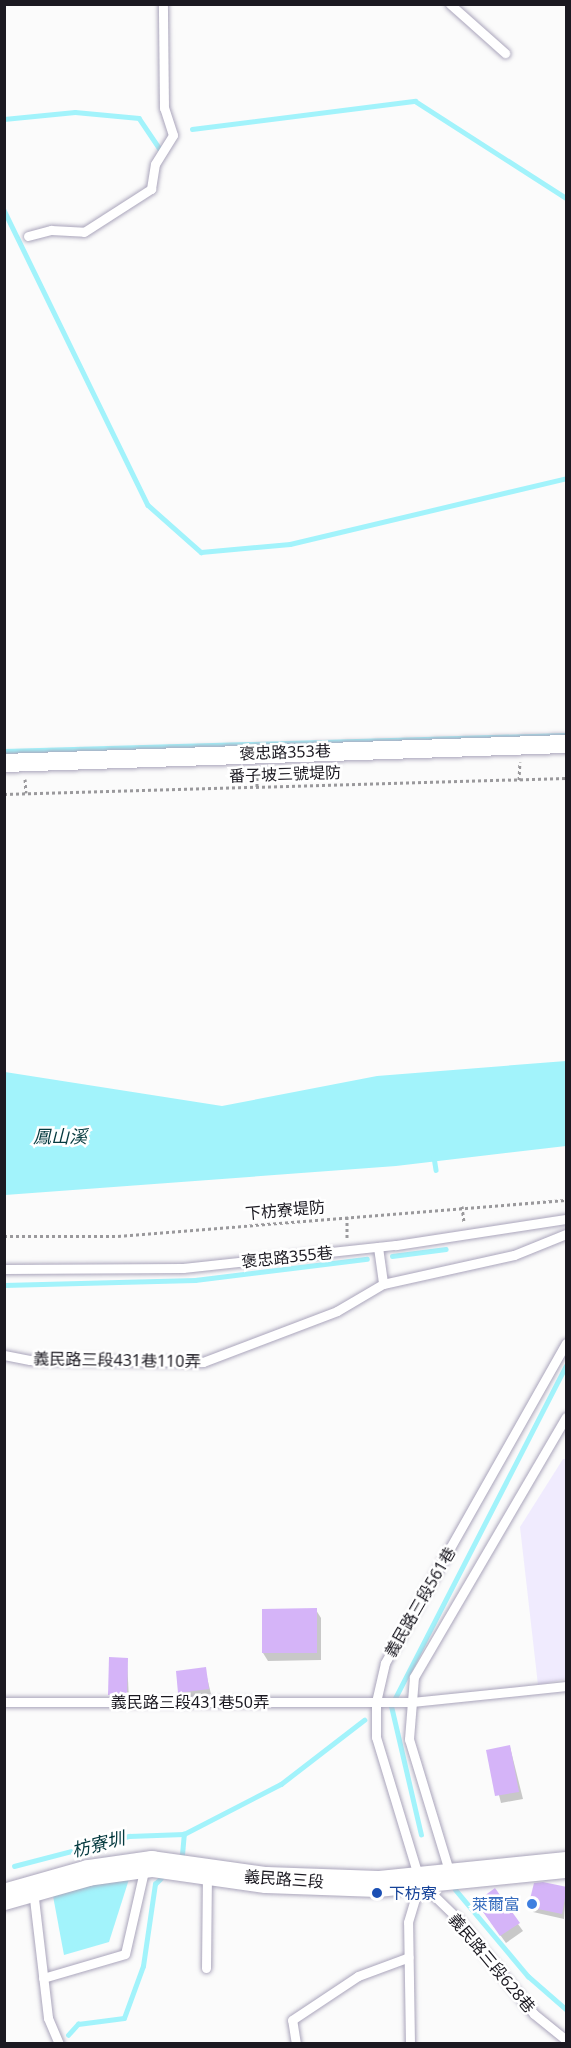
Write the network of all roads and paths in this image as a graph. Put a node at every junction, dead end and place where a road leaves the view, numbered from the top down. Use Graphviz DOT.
graph roads {
  1 [pos="163,4"];
  2 [pos="450,4"];
  3 [pos="505,53"];
  4 [pos="28,236"];
  5 [pos="567,744"];
  6 [pos="4,763"];
  7 [pos="567,778"];
  8 [pos="4,794"];
  9 [pos="567,1200"];
  10 [pos="462,1206"];
  11 [pos="347,1216"];
  12 [pos="567,1219"];
  13 [pos="567,1234"];
  14 [pos="465,1235"];
  15 [pos="4,1236"];
  16 [pos="378,1247"];
  17 [pos="347,1250"];
  18 [pos="4,1269"];
  19 [pos="382,1284"];
  20 [pos="567,1343"];
  21 [pos="4,1355"];
  22 [pos="567,1417"];
  23 [pos="567,1686"];
  24 [pos="4,1702"];
  25 [pos="376,1702"];
  26 [pos="411,1702"];
  27 [pos="146,1865"];
  28 [pos="567,1865"];
  29 [pos="207,1872"];
  30 [pos="452,1879"];
  31 [pos="420,1882"];
  32 [pos="33,1890"];
  33 [pos="4,1897"];
  34 [pos="409,1957"];
  35 [pos="206,1968"];
  36 [pos="43,1978"];
  37 [pos="567,2040"];
  38 [pos="59,2043"];
  39 [pos="296,2043"];
  40 [pos="410,2043"];
  1 -- 4 [label="lane"];
  2 -- 3 [label="lane"];
  5 -- 6 [label="street, 褒忠路353巷"];
  7 -- 8 [label="path, 番子坡三號堤防"];
  9 -- 10 [label="path, 下枋寮堤防"];
  10 -- 11 [label="path, 下枋寮堤防"];
  10 -- 14 [label="path"];
  11 -- 15 [label="path, 下枋寮堤防"];
  11 -- 17 [label="path"];
  12 -- 14 [label="lane, 褒忠路355巷"];
  13 -- 19 [label="lane, 義民路三段431巷110弄"];
  14 -- 16 [label="lane, 褒忠路355巷"];
  16 -- 17 [label="lane, 褒忠路355巷"];
  16 -- 19 [label="lane"];
  17 -- 18 [label="lane, 褒忠路355巷"];
  19 -- 21 [label="lane, 義民路三段431巷110弄"];
  20 -- 25 [label="lane, 義民路三段561巷"];
  22 -- 26 [label="lane, 義民路三段561巷"];
  23 -- 26 [label="lane, 義民路三段431巷50弄"];
  24 -- 25 [label="lane, 義民路三段431巷50弄"];
  25 -- 26 [label="lane, 義民路三段431巷50弄"];
  25 -- 31 [label="lane, 義民路三段561巷"];
  26 -- 30 [label="lane, 義民路三段561巷"];
  27 -- 29 [label="main road, 義民路三段"];
  27 -- 32 [label="main road, 義民路三段"];
  27 -- 36 [label="lane"];
  28 -- 30 [label="main road, 義民路三段"];
  29 -- 31 [label="main road, 義民路三段"];
  29 -- 35 [label="lane"];
  30 -- 31 [label="main road, 義民路三段"];
  31 -- 34 [label="lane"];
  31 -- 37 [label="lane, 義民路三段628巷"];
  32 -- 33 [label="main road, 義民路三段"];
  32 -- 36 [label="lane"];
  34 -- 39 [label="lane"];
  34 -- 40 [label="lane"];
  36 -- 38 [label="lane"];
}
